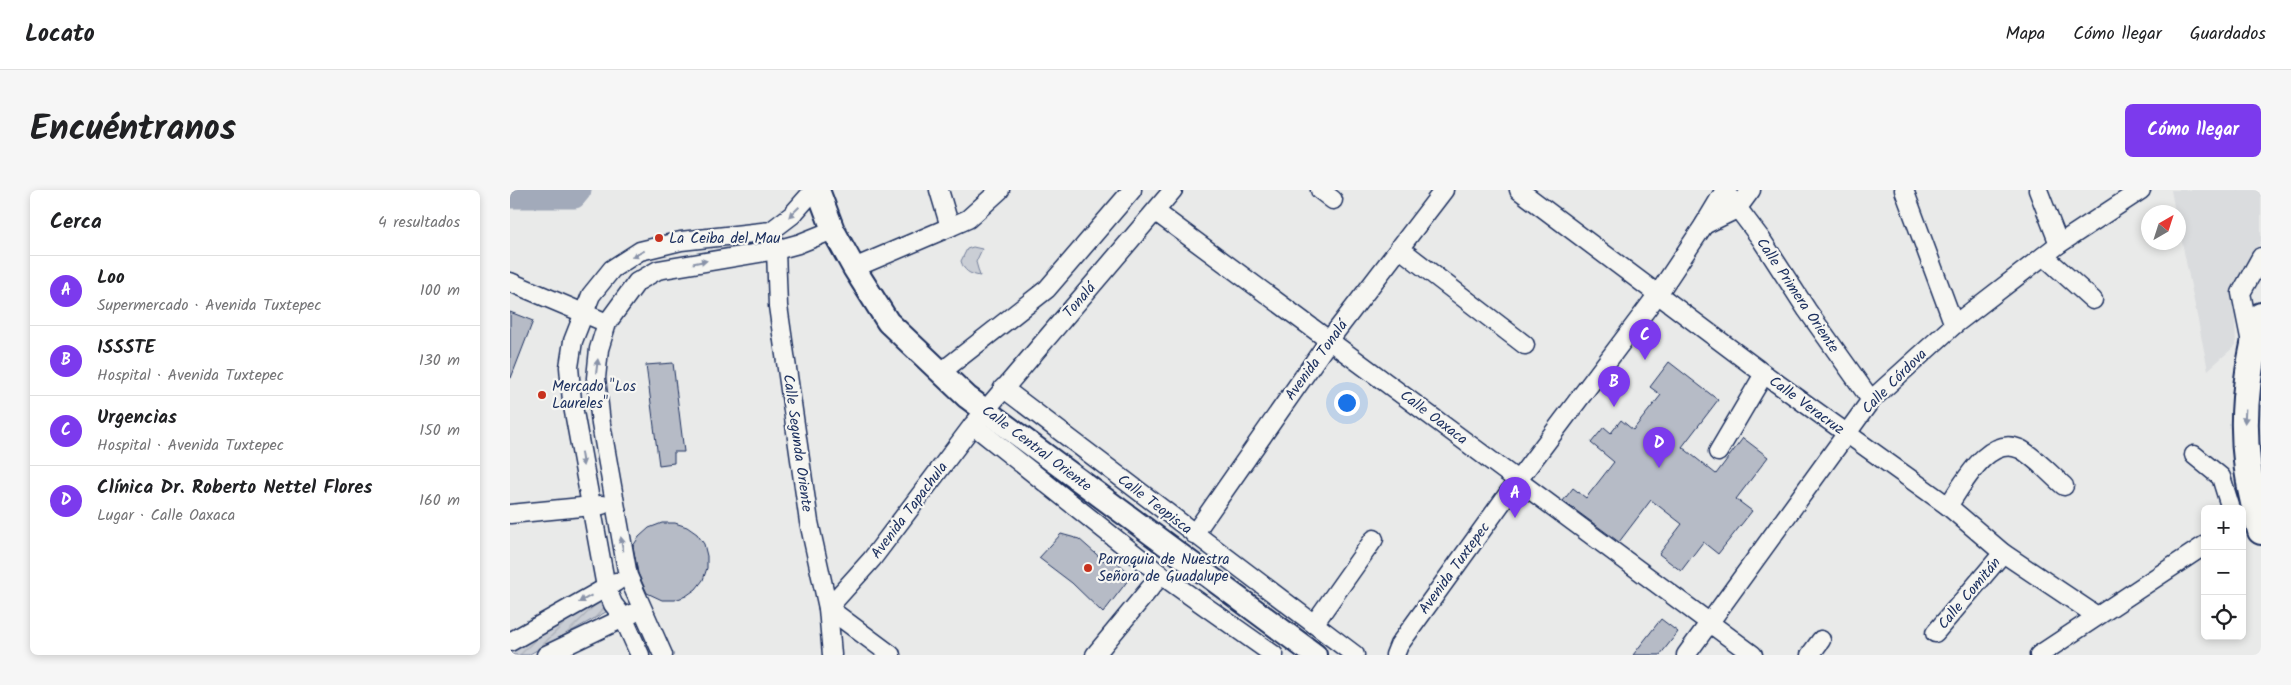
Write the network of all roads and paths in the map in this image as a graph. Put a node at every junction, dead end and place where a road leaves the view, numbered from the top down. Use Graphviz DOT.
graph roads {
  1 [pos="814,190"];
  2 [pos="818,190"];
  3 [pos="939,190"];
  4 [pos="1000,190"];
  5 [pos="1132,190"];
  6 [pos="1173,190"];
  7 [pos="1444,190"];
  8 [pos="1519,190"];
  9 [pos="1724,190"];
  10 [pos="1751,190"];
  11 [pos="1904,190"];
  12 [pos="2038,190"];
  13 [pos="2141,190"];
  14 [pos="1737,209"];
  15 [pos="1156,212"];
  16 [pos="1704,225"];
  17 [pos="950,226"];
  18 [pos="834,230"];
  19 [pos="771,231"];
  20 [pos="2059,244"];
  21 [pos="1399,248"];
  22 [pos="776,250"];
  23 [pos="2044,256"];
  24 [pos="2261,257"];
  25 [pos="854,268"];
  26 [pos="510,282"];
  27 [pos="1658,294"];
  28 [pos="2092,300"];
  29 [pos="583,312"];
  30 [pos="2261,316"];
  31 [pos="607,322"];
  32 [pos="1954,324"];
  33 [pos="1330,339"];
  34 [pos="1525,345"];
  35 [pos="2252,347"];
  36 [pos="940,372"];
  37 [pos="1764,374"];
  38 [pos="1003,388"];
  39 [pos="1871,400"];
  40 [pos="979,417"];
  41 [pos="601,424"];
  42 [pos="577,428"];
  43 [pos="1845,434"];
  44 [pos="1718,452"];
  45 [pos="2194,456"];
  46 [pos="1518,480"];
  47 [pos="2064,486"];
  48 [pos="615,502"];
  49 [pos="2230,505"];
  50 [pos="1948,506"];
  51 [pos="592,507"];
  52 [pos="510,514"];
  53 [pos="2261,531"];
  54 [pos="1194,534"];
  55 [pos="1374,539"];
  56 [pos="2201,548"];
  57 [pos="2003,553"];
  58 [pos="1161,575"];
  59 [pos="628,576"];
  60 [pos="606,587"];
  61 [pos="828,608"];
  62 [pos="643,610"];
  63 [pos="2097,616"];
  64 [pos="623,617"];
  65 [pos="1314,624"];
  66 [pos="1710,624"];
  67 [pos="1936,634"];
  68 [pos="1821,640"];
  69 [pos="510,642"];
  70 [pos="1394,652"];
  71 [pos="546,655"];
  72 [pos="640,655"];
  73 [pos="663,655"];
  74 [pos="832,655"];
  75 [pos="891,655"];
  76 [pos="1095,655"];
  77 [pos="1274,655"];
  78 [pos="1315,655"];
  79 [pos="1355,655"];
  80 [pos="1686,655"];
  81 [pos="1753,655"];
  82 [pos="1810,655"];
  83 [pos="2039,655"];
  1 -- 19 [label="street, one-way"];
  2 -- 18 [label="main road, Calle Central Oriente"];
  3 -- 17 [label="street"];
  4 -- 17 [label="street"];
  5 -- 36 [label="street"];
  6 -- 15 [label="street, Tonalá"];
  7 -- 21 [label="street, Avenida Tonalá"];
  8 -- 27 [label="street, Calle Veracruz"];
  9 -- 14 [label="street, Calle Primera Oriente"];
  9 -- 16 [label="street, Avenida Tuxtepec"];
  10 -- 14 [label="street"];
  11 -- 32 [label="street"];
  12 -- 20 [label="street"];
  13 -- 20 [label="street, Calle Córdova"];
  14 -- 16 [label="street"];
  14 -- 39 [label="street, Calle Primera Oriente"];
  15 -- 33 [label="street, Calle Oaxaca"];
  15 -- 38 [label="street, Tonalá"];
  16 -- 27 [label="street, Avenida Tuxtepec"];
  17 -- 25 [label="street"];
  18 -- 22 [label="street"];
  18 -- 25 [label="main road, Calle Central Oriente"];
  19 -- 22 [label="street, Calle Segunda Oriente"];
  19 -- 29 [label="street, one-way"];
  20 -- 23 [label="street, Calle Córdova"];
  21 -- 33 [label="street, Avenida Tonalá"];
  21 -- 34 [label="street"];
  31 -- 22 [label="street, one-way"];
  22 -- 61 [label="street, Calle Segunda Oriente"];
  23 -- 28 [label="street"];
  23 -- 32 [label="street, Calle Córdova"];
  24 -- 35 [label="street"];
  25 -- 36 [label="main road, Calle Central Oriente"];
  26 -- 29 [label="street"];
  27 -- 37 [label="street, Calle Veracruz"];
  27 -- 46 [label="street, Avenida Tuxtepec"];
  29 -- 31 [label="street"];
  29 -- 42 [label="street"];
  30 -- 35 [label="highway"];
  41 -- 31 [label="street, one-way"];
  32 -- 39 [label="street, Calle Córdova"];
  33 -- 46 [label="street, Calle Oaxaca"];
  33 -- 54 [label="street, Avenida Tonalá"];
  35 -- 53 [label="highway, one-way"];
  36 -- 40 [label="main road, Calle Central Oriente"];
  37 -- 43 [label="street, Calle Veracruz"];
  37 -- 44 [label="street"];
  38 -- 40 [label="street, Tonalá"];
  38 -- 54 [label="street, Calle Teopisca"];
  39 -- 43 [label="street, Calle Córdova"];
  40 -- 58 [label="street"];
  40 -- 61 [label="street, Avenida Tapachula"];
  40 -- 78 [label="main road, Calle Central Oriente"];
  41 -- 42 [label="street"];
  41 -- 48 [label="street"];
  42 -- 51 [label="street, one-way"];
  43 -- 50 [label="street, Calle Veracruz"];
  43 -- 66 [label="street, Calle Córdova"];
  45 -- 49 [label="street"];
  46 -- 66 [label="street, Calle Oaxaca"];
  46 -- 70 [label="street, Avenida Tuxtepec"];
  47 -- 50 [label="street"];
  48 -- 51 [label="street"];
  59 -- 48 [label="street, one-way"];
  50 -- 57 [label="street, Calle Veracruz"];
  51 -- 52 [label="street"];
  51 -- 60 [label="street"];
  54 -- 65 [label="street, Calle Teopisca"];
  55 -- 65 [label="street"];
  56 -- 63 [label="street"];
  57 -- 63 [label="street, Calle Veracruz"];
  57 -- 67 [label="street, Calle Comitán"];
  58 -- 76 [label="street"];
  58 -- 77 [label="street"];
  59 -- 60 [label="street"];
  59 -- 62 [label="street"];
  60 -- 64 [label="street"];
  60 -- 69 [label="street, one-way"];
  61 -- 74 [label="street, Calle Segunda Oriente"];
  61 -- 75 [label="street"];
  62 -- 64 [label="street"];
  62 -- 73 [label="street"];
  63 -- 83 [label="street"];
  64 -- 71 [label="street"];
  64 -- 72 [label="street"];
  65 -- 79 [label="street, Calle Teopisca"];
  66 -- 80 [label="street, Calle Córdova"];
  66 -- 81 [label="street, Calle Oaxaca"];
  68 -- 82 [label="street"];
}
